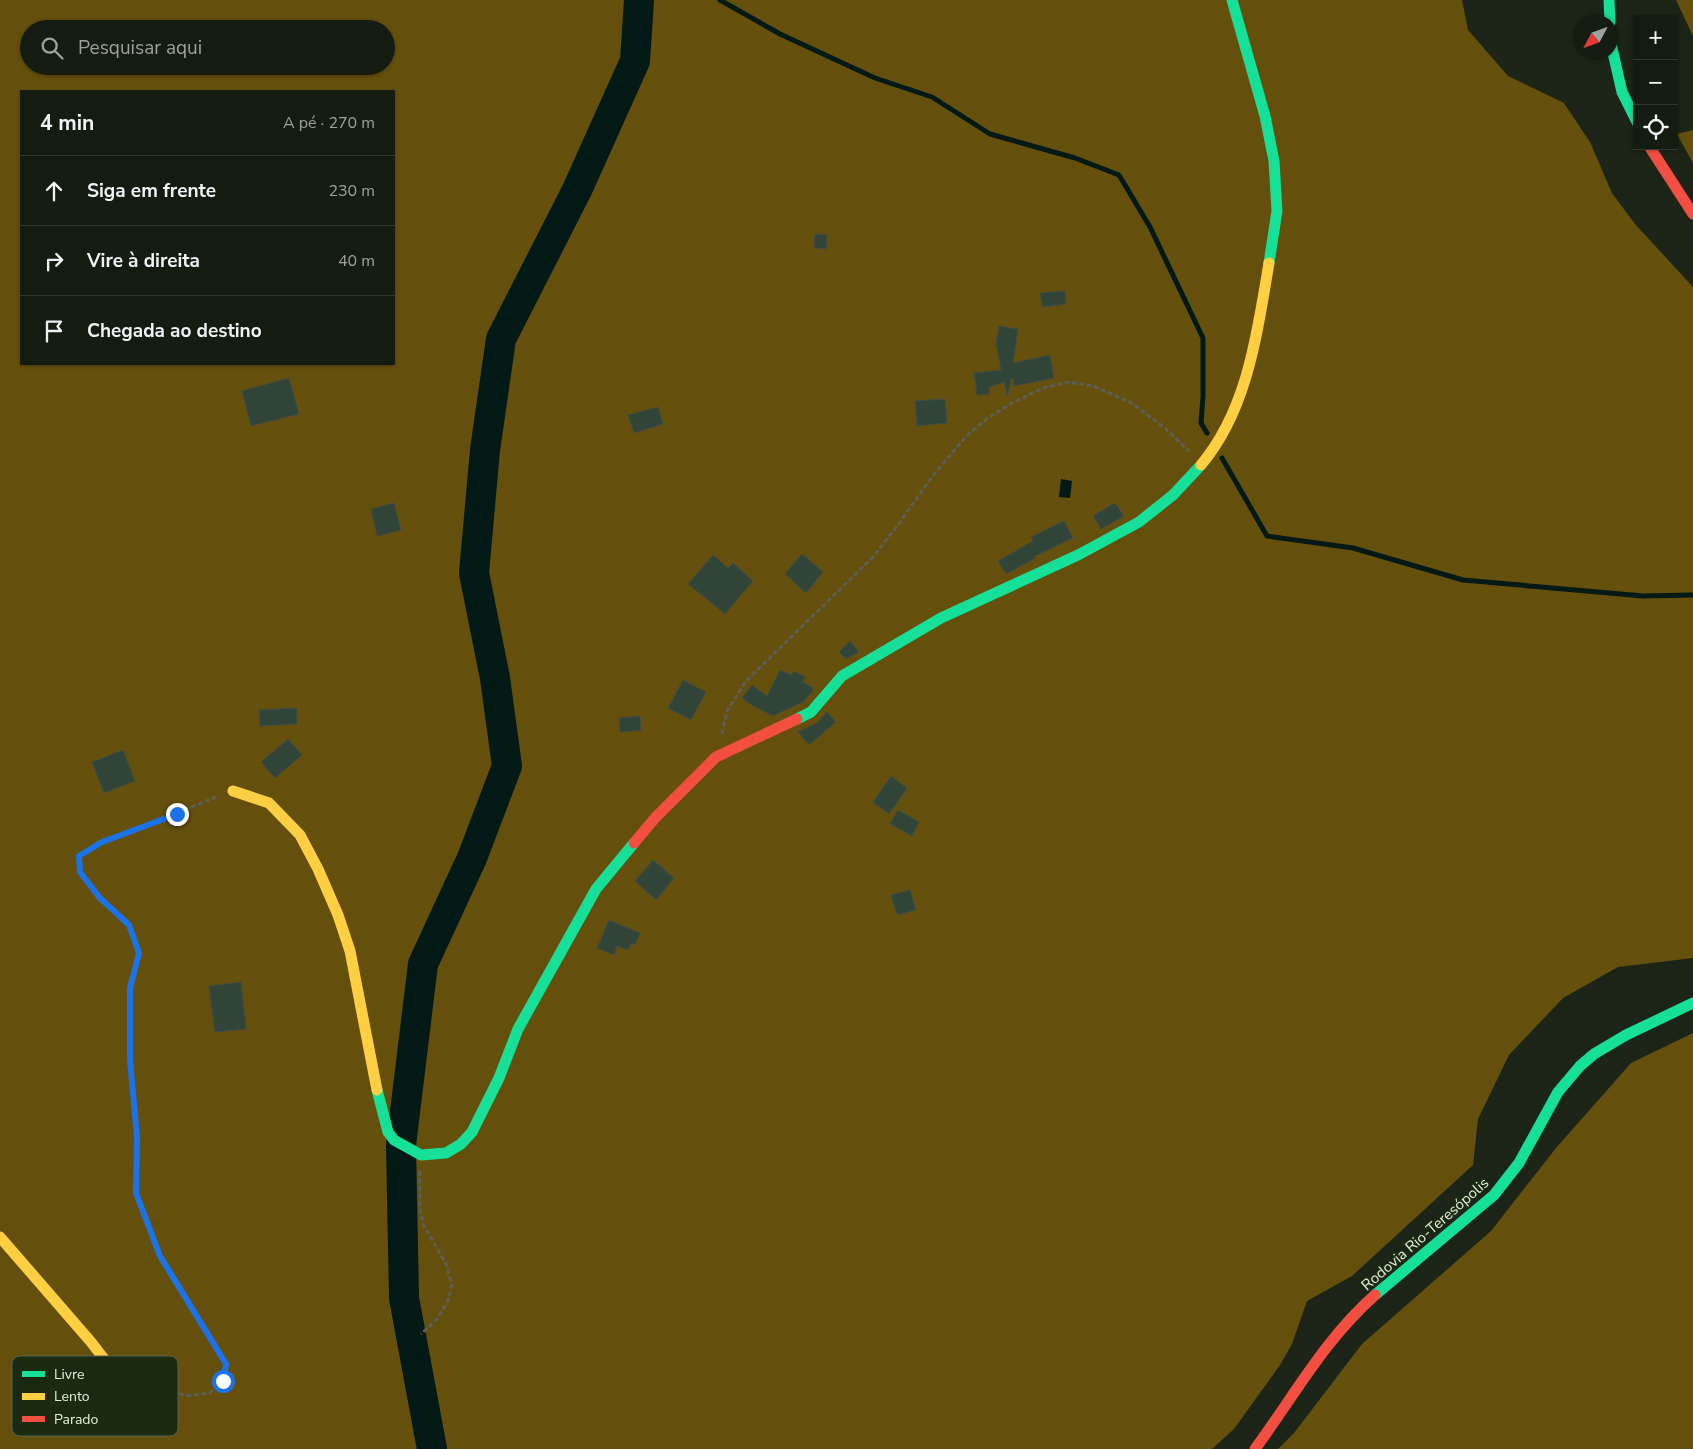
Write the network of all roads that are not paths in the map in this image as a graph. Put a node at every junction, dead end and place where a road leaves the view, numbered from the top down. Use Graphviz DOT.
graph roads {
  1 [pos="1232,0"];
  2 [pos="1610,0"];
  3 [pos="1610,15"];
  4 [pos="1615,60"];
  5 [pos="1633,114"];
  6 [pos="1652,150"];
  7 [pos="1693,214"];
  8 [pos="233,790"];
  9 [pos="1693,1003"];
  10 [pos="0,1237"];
  11 [pos="101,1356"];
  12 [pos="1255,1449"];
  1 -- 8 [label="main road"];
  2 -- 3 [label="main road"];
  4 -- 5 [label="main road"];
  6 -- 7 [label="main road"];
  9 -- 12 [label="main road, Rodovia Rio-Teresópolis"];
  10 -- 11 [label="main road"];
}
